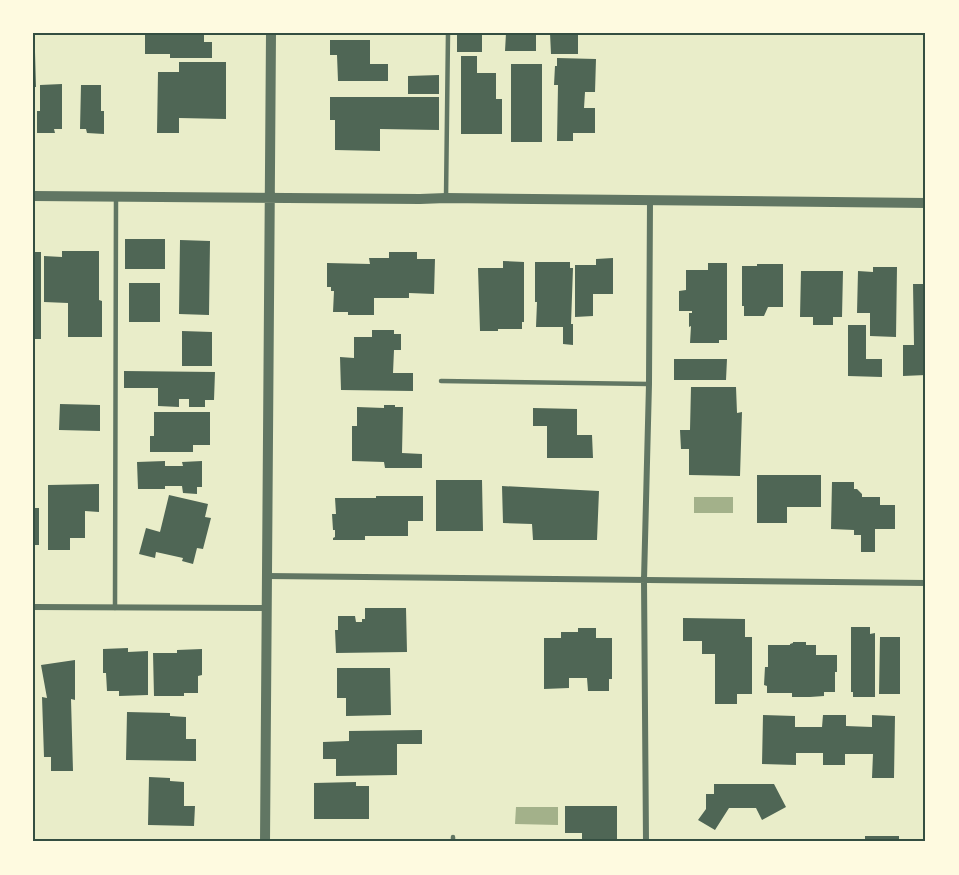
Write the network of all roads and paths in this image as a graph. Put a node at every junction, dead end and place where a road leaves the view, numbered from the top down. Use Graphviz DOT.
graph roads {
  1 [pos="271,33"];
  2 [pos="448,33"];
  3 [pos="33,196"];
  4 [pos="116,196"];
  5 [pos="270,198"];
  6 [pos="446,198"];
  7 [pos="650,201"];
  8 [pos="926,203"];
  9 [pos="441,381"];
  10 [pos="649,384"];
  11 [pos="267,576"];
  12 [pos="644,580"];
  13 [pos="926,583"];
  14 [pos="33,607"];
  15 [pos="115,608"];
  16 [pos="266,608"];
  17 [pos="265,842"];
  18 [pos="646,842"];
  1 -- 5 [label="street"];
  2 -- 6 [label="lane"];
  3 -- 4 [label="street"];
  4 -- 5 [label="street"];
  4 -- 15 [label="lane"];
  5 -- 6 [label="street"];
  5 -- 11 [label="street"];
  6 -- 7 [label="street"];
  7 -- 8 [label="street"];
  7 -- 10 [label="street"];
  9 -- 10 [label="lane"];
  10 -- 12 [label="street"];
  11 -- 12 [label="street"];
  11 -- 16 [label="street"];
  12 -- 13 [label="street"];
  12 -- 18 [label="street"];
  14 -- 15 [label="street"];
  15 -- 16 [label="street"];
  16 -- 17 [label="street"];
}
